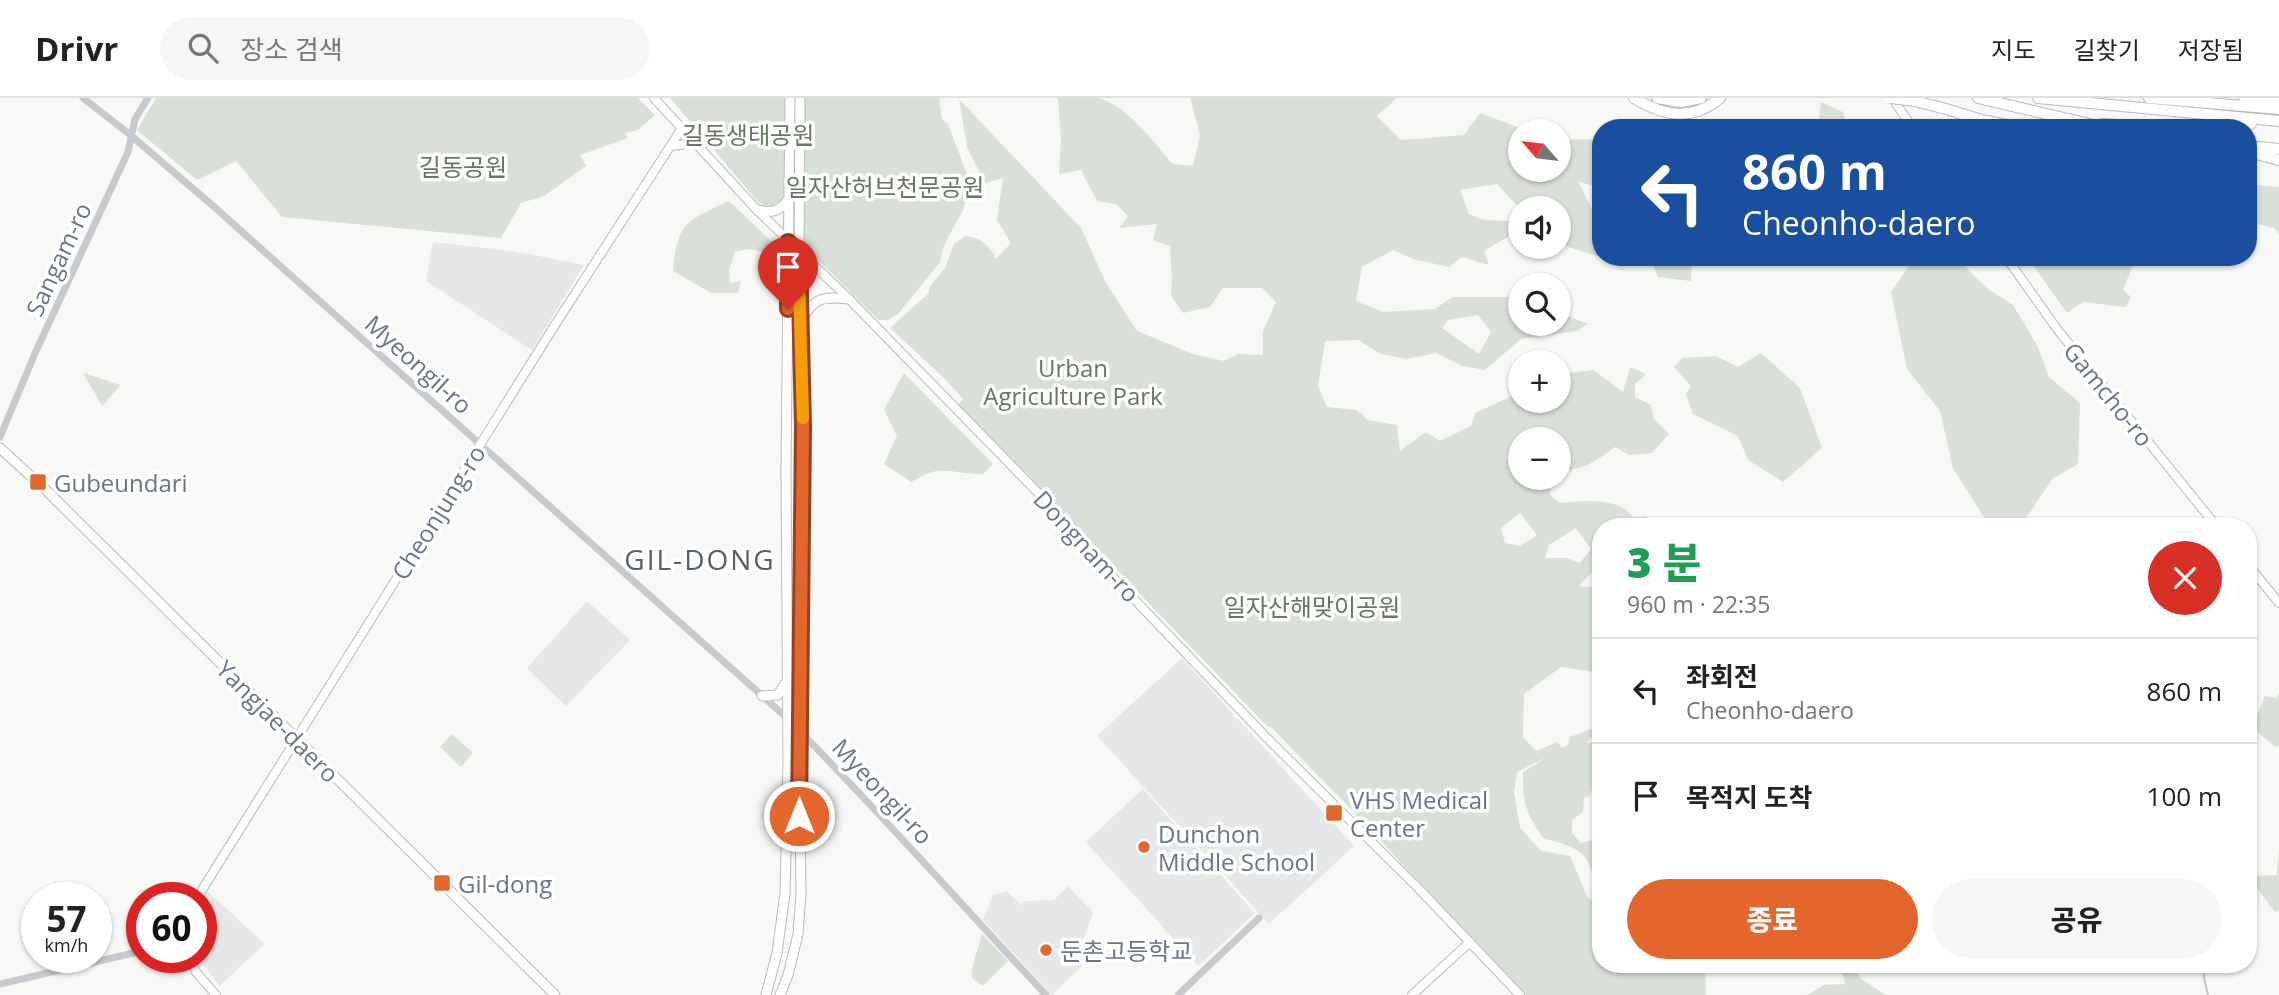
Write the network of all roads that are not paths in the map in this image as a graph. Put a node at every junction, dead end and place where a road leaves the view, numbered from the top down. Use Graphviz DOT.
graph roads {
  1 [pos="83,98"];
  2 [pos="148,98"];
  3 [pos="654,98"];
  4 [pos="790,98"];
  5 [pos="800,98"];
  6 [pos="1634,98"];
  7 [pos="1657,98"];
  8 [pos="1700,98"];
  9 [pos="1891,98"];
  10 [pos="1978,98"];
  11 [pos="2038,98"];
  12 [pos="2149,98"];
  13 [pos="2244,98"];
  14 [pos="1718,100"];
  15 [pos="2279,102"];
  16 [pos="2279,109"];
  17 [pos="1906,119"];
  18 [pos="1982,119"];
  19 [pos="2068,119"];
  20 [pos="2257,119"];
  21 [pos="2257,119"];
  22 [pos="2277,121"];
  23 [pos="2257,123"];
  24 [pos="682,128"];
  25 [pos="131,136"];
  26 [pos="2257,140"];
  27 [pos="2279,142"];
  28 [pos="696,143"];
  29 [pos="671,146"];
  30 [pos="2257,147"];
  31 [pos="2279,149"];
  32 [pos="2257,154"];
  33 [pos="2279,160"];
  34 [pos="788,200"];
  35 [pos="757,210"];
  36 [pos="788,242"];
  37 [pos="799,252"];
  38 [pos="2012,266"];
  39 [pos="849,299"];
  40 [pos="800,322"];
  41 [pos="0,437"];
  42 [pos="481,444"];
  43 [pos="0,448"];
  44 [pos="2210,518"];
  45 [pos="2257,576"];
  46 [pos="2279,603"];
  47 [pos="787,679"];
  48 [pos="762,696"];
  49 [pos="787,718"];
  50 [pos="799,729"];
  51 [pos="297,740"];
  52 [pos="207,882"];
  53 [pos="1259,918"];
  54 [pos="1470,942"];
  55 [pos="126,955"];
  56 [pos="197,973"];
  57 [pos="0,984"];
  58 [pos="216,995"];
  59 [pos="555,995"];
  60 [pos="766,995"];
  61 [pos="780,995"];
  62 [pos="1046,995"];
  63 [pos="1178,995"];
  64 [pos="1412,995"];
  65 [pos="1520,995"];
  1 -- 25 [label="street, Myeongil-ro"];
  2 -- 25 [label="street, Sangam-ro"];
  3 -- 24 [label="main road, Dongnam-ro"];
  4 -- 34 [label="main road"];
  5 -- 37 [label="main road"];
  6 -- 14 [label="highway"];
  7 -- 8 [label="highway"];
  9 -- 17 [label="main road"];
  9 -- 18 [label="highway, bridge"];
  10 -- 19 [label="highway"];
  11 -- 20 [label="highway"];
  12 -- 16 [label="highway"];
  13 -- 15 [label="highway"];
  21 -- 22 [label="highway"];
  22 -- 23 [label="highway"];
  24 -- 28 [label="main road, Dongnam-ro"];
  24 -- 29 [label="main road, Cheonjung-ro"];
  25 -- 41 [label="street, Sangam-ro"];
  25 -- 42 [label="street, Myeongil-ro"];
  26 -- 27 [label="highway"];
  28 -- 29 [label="main road"];
  28 -- 35 [label="main road, Dongnam-ro"];
  29 -- 42 [label="main road, Cheonjung-ro"];
  30 -- 31 [label="highway"];
  32 -- 33 [label="highway"];
  34 -- 35 [label="main road"];
  34 -- 36 [label="main road"];
  35 -- 36 [label="main road, Dongnam-ro"];
  36 -- 37 [label="main road, Dongnam-ro"];
  36 -- 47 [label="main road"];
  37 -- 39 [label="main road, Dongnam-ro"];
  37 -- 40 [label="main road"];
  38 -- 44 [label="main road, Gamcho-ro"];
  39 -- 40 [label="main road"];
  39 -- 54 [label="main road, Dongnam-ro"];
  40 -- 50 [label="main road"];
  42 -- 48 [label="street, Myeongil-ro"];
  42 -- 51 [label="main road, Cheonjung-ro"];
  43 -- 51 [label="main road, Yangjae-daero"];
  45 -- 46 [label="main road"];
  47 -- 48 [label="main road"];
  47 -- 49 [label="main road"];
  48 -- 49 [label="street, Myeongil-ro"];
  49 -- 50 [label="street, Myeongil-ro"];
  49 -- 60 [label="main road"];
  50 -- 61 [label="main road"];
  50 -- 62 [label="street, Myeongil-ro"];
  51 -- 52 [label="main road, Cheonjung-ro"];
  51 -- 59 [label="main road, Yangjae-daero"];
  53 -- 63 [label="street"];
  54 -- 64 [label="main road"];
  54 -- 65 [label="main road, Dongnam-ro"];
  55 -- 57 [label="street"];
  56 -- 58 [label="main road"];
}
